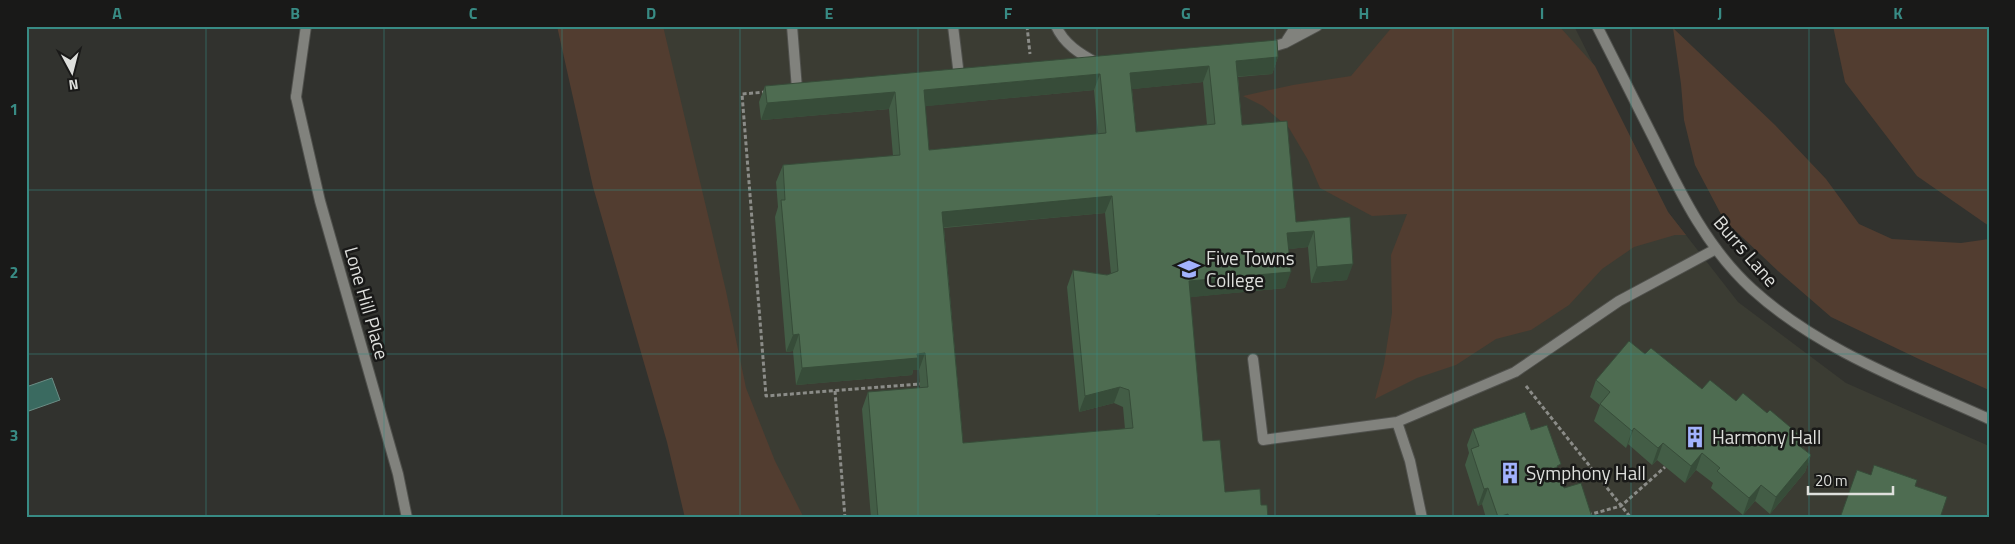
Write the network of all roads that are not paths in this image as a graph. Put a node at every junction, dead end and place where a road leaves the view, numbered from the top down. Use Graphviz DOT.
graph roads {
  1 [pos="306,26"];
  2 [pos="792,26"];
  3 [pos="953,26"];
  4 [pos="1056,26"];
  5 [pos="1296,26"];
  6 [pos="1317,26"];
  7 [pos="1597,26"];
  8 [pos="1284,43"];
  9 [pos="1255,50"];
  10 [pos="1079,65"];
  11 [pos="958,76"];
  12 [pos="816,88"];
  13 [pos="1716,249"];
  14 [pos="1253,359"];
  15 [pos="1989,419"];
  16 [pos="1397,422"];
  17 [pos="407,518"];
  18 [pos="1422,518"];
  1 -- 17 [label="street, Lone Hill Place"];
  2 -- 12 [label="street"];
  3 -- 11 [label="street"];
  4 -- 10 [label="street"];
  5 -- 8 [label="street"];
  6 -- 8 [label="street"];
  7 -- 13 [label="street, Burrs Lane"];
  8 -- 9 [label="street"];
  13 -- 15 [label="street, Burrs Lane"];
  13 -- 16 [label="street"];
  14 -- 16 [label="street"];
  16 -- 18 [label="street"];
}
